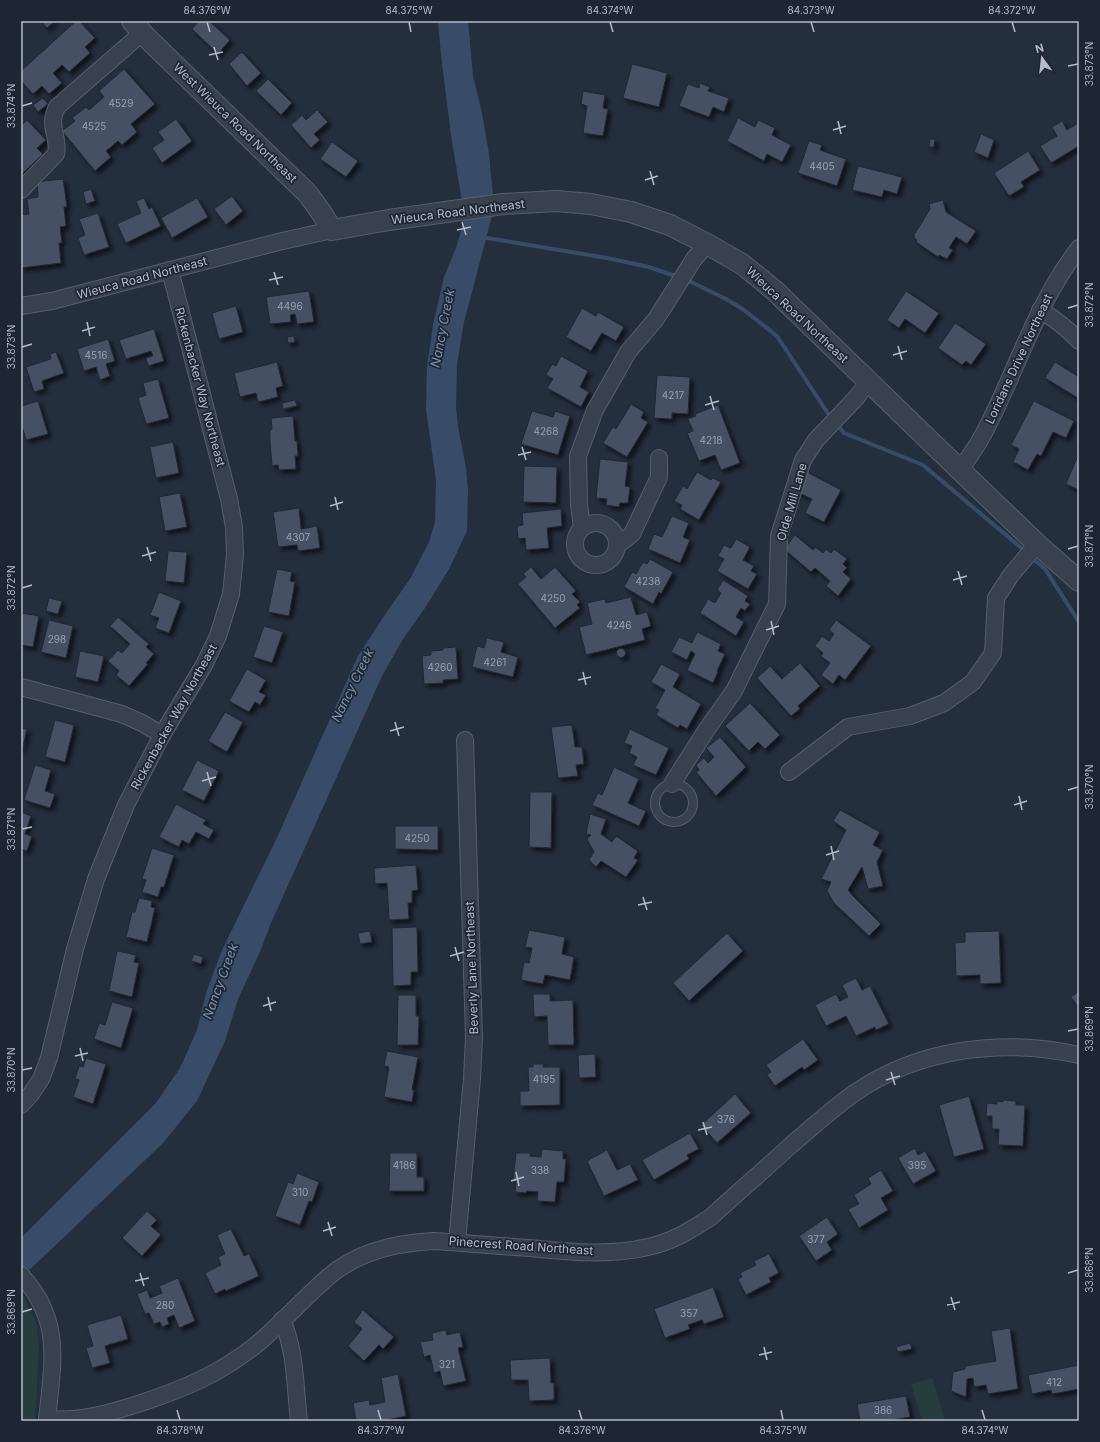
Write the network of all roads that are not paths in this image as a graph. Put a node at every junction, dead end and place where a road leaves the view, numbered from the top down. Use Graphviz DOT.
graph roads {
  1 [pos="137,27"];
  2 [pos="21,190"];
  3 [pos="332,230"];
  4 [pos="707,244"];
  5 [pos="1079,248"];
  6 [pos="170,270"];
  7 [pos="21,306"];
  8 [pos="1040,310"];
  9 [pos="1079,341"];
  10 [pos="863,390"];
  11 [pos="659,458"];
  12 [pos="960,470"];
  13 [pos="582,528"];
  14 [pos="618,545"];
  15 [pos="1036,546"];
  16 [pos="1079,581"];
  17 [pos="21,687"];
  18 [pos="162,734"];
  19 [pos="465,740"];
  20 [pos="789,772"];
  21 [pos="672,784"];
  22 [pos="1079,1055"];
  23 [pos="21,1105"];
  24 [pos="457,1242"];
  25 [pos="21,1275"];
  26 [pos="282,1320"];
  27 [pos="94,1419"];
  28 [pos="47,1420"];
  29 [pos="299,1421"];
  1 -- 2 [label="street"];
  1 -- 3 [label="street, West Wieuca Road Northeast"];
  3 -- 4 [label="street, Wieuca Road Northeast"];
  3 -- 6 [label="street, Wieuca Road Northeast"];
  4 -- 10 [label="street, Wieuca Road Northeast"];
  4 -- 13 [label="street"];
  5 -- 8 [label="street, Loridans Drive Northeast"];
  6 -- 7 [label="street, Wieuca Road Northeast"];
  6 -- 18 [label="street, Rickenbacker Way Northeast"];
  8 -- 9 [label="street"];
  8 -- 12 [label="street, Loridans Drive Northeast"];
  10 -- 12 [label="street, Wieuca Road Northeast"];
  10 -- 21 [label="street, Olde Mill Lane"];
  11 -- 14 [label="street"];
  12 -- 15 [label="street, Wieuca Road Northeast"];
  13 -- 14 [label="street"];
  13 -- 14 [label="street"];
  15 -- 16 [label="street, Wieuca Road Northeast"];
  15 -- 20 [label="street"];
  17 -- 18 [label="street"];
  18 -- 23 [label="street, Rickenbacker Way Northeast"];
  19 -- 24 [label="street, Beverly Lane Northeast"];
  21 -- 21 [label="lane"];
  22 -- 24 [label="street, Pinecrest Road Northeast"];
  24 -- 26 [label="street, Pinecrest Road Northeast"];
  25 -- 28 [label="street"];
  26 -- 27 [label="street, Pinecrest Road Northeast"];
  26 -- 29 [label="street"];
  27 -- 28 [label="street, Pinecrest Road Northeast"];
}
